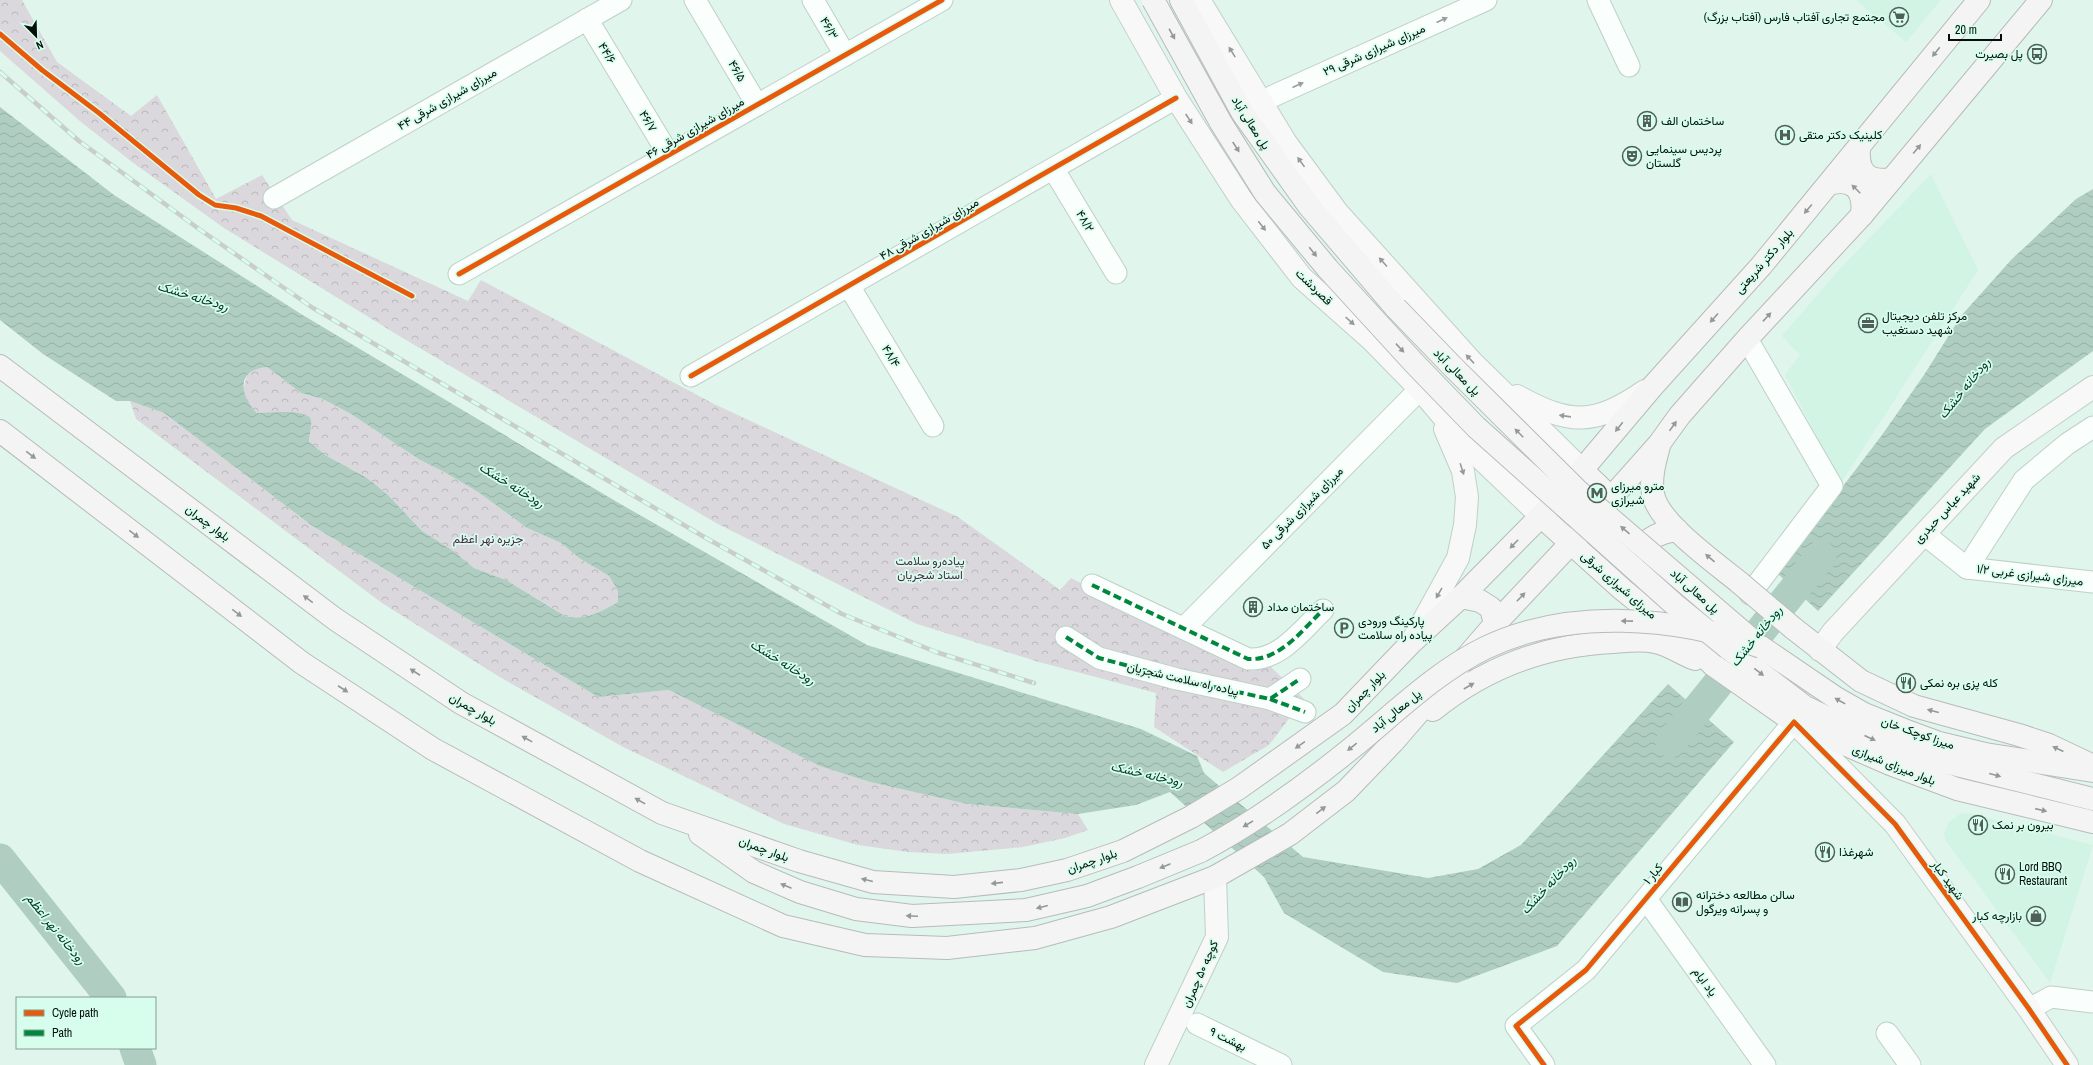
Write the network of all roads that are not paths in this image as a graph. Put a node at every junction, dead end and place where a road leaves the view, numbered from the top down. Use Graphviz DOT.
graph roads {
  1 [pos="621,0"];
  2 [pos="695,0"];
  3 [pos="813,0"];
  4 [pos="1121,0"];
  5 [pos="1153,0"];
  6 [pos="1181,0"];
  7 [pos="1199,0"];
  8 [pos="1486,0"];
  9 [pos="1598,0"];
  10 [pos="1979,0"];
  11 [pos="2041,0"];
  12 [pos="929,3"];
  13 [pos="587,19"];
  14 [pos="845,55"];
  15 [pos="1628,66"];
  16 [pos="628,87"];
  17 [pos="1176,98"];
  18 [pos="1262,101"];
  19 [pos="757,105"];
  20 [pos="1859,147"];
  21 [pos="669,155"];
  22 [pos="1054,170"];
  23 [pos="1892,179"];
  24 [pos="1829,184"];
  25 [pos="274,198"];
  26 [pos="1862,215"];
  27 [pos="1116,273"];
  28 [pos="459,274"];
  29 [pos="849,286"];
  30 [pos="1747,339"];
  31 [pos="0,366"];
  32 [pos="691,376"];
  33 [pos="1498,386"];
  34 [pos="1652,387"];
  35 [pos="2093,387"];
  36 [pos="1420,389"];
  37 [pos="1436,407"];
  38 [pos="933,426"];
  39 [pos="2093,427"];
  40 [pos="0,431"];
  41 [pos="1545,435"];
  42 [pos="1659,444"];
  43 [pos="1582,470"];
  44 [pos="1612,498"];
  45 [pos="1541,516"];
  46 [pos="1677,530"];
  47 [pos="1924,534"];
  48 [pos="1571,543"];
  49 [pos="1967,568"];
  50 [pos="2093,582"];
  51 [pos="1092,585"];
  52 [pos="1745,588"];
  53 [pos="1623,590"];
  54 [pos="1461,597"];
  55 [pos="1323,610"];
  56 [pos="1496,624"];
  57 [pos="1184,628"];
  58 [pos="1066,637"];
  59 [pos="1411,643"];
  60 [pos="1761,647"];
  61 [pos="1820,650"];
  62 [pos="1701,658"];
  63 [pos="1300,679"];
  64 [pos="1270,699"];
  65 [pos="1305,712"];
  66 [pos="1794,722"];
  67 [pos="1393,742"];
  68 [pos="2093,766"];
  69 [pos="2093,771"];
  70 [pos="2093,799"];
  71 [pos="676,817"];
  72 [pos="2093,822"];
  73 [pos="1215,877"];
  74 [pos="1646,899"];
  75 [pos="2093,1002"];
  76 [pos="2029,1009"];
  77 [pos="1197,1024"];
  78 [pos="1887,1033"];
  79 [pos="1156,1065"];
  80 [pos="1281,1065"];
  81 [pos="1544,1065"];
  82 [pos="1765,1065"];
  83 [pos="1910,1065"];
  84 [pos="2067,1065"];
  1 -- 13 [label="street, ۴۴ میرزای شیرازی شرقی"];
  2 -- 19 [label="street, ۴۶/۵"];
  3 -- 14 [label="street, ۴۶/۳"];
  4 -- 17 [label="main road, قصردشت"];
  5 -- 70 [label="main road, پل معالی آباد, one-way, bridge"];
  60 -- 6 [label="main road, پل معالی آباد, one-way, bridge"];
  18 -- 7 [label="main road, one-way"];
  18 -- 8 [label="street, ۲۹ میرزای شیرازی شرقی, one-way"];
  9 -- 15 [label="street"];
  10 -- 20 [label="main road, بلوار دکتر شریعتی, one-way"];
  23 -- 11 [label="main road, one-way"];
  12 -- 14 [label="street, ۴۶ میرزای شیرازی شرقی"];
  13 -- 16 [label="street, ۴۴/۶"];
  13 -- 25 [label="street, ۴۴ میرزای شیرازی شرقی"];
  14 -- 19 [label="street, ۴۶ میرزای شیرازی شرقی"];
  16 -- 21 [label="street, ۴۶/۷"];
  17 -- 22 [label="street, ۴۸ میرزای شیرازی شرقی"];
  17 -- 36 [label="main road, قصردشت, one-way"];
  33 -- 18 [label="main road, one-way"];
  19 -- 21 [label="street, ۴۶ میرزای شیرازی شرقی"];
  20 -- 23 [label="main road"];
  20 -- 24 [label="main road, بلوار دکتر شریعتی"];
  21 -- 28 [label="street, ۴۶ میرزای شیرازی شرقی"];
  22 -- 27 [label="street, ۴۸/۲"];
  22 -- 29 [label="street, ۴۸ میرزای شیرازی شرقی"];
  23 -- 26 [label="main road"];
  26 -- 24 [label="main road, one-way"];
  24 -- 34 [label="main road, بلوار دکتر شریعتی, one-way"];
  30 -- 26 [label="main road, one-way"];
  29 -- 32 [label="street, ۴۸ میرزای شیرازی شرقی"];
  29 -- 38 [label="street, ۴۸/۴"];
  42 -- 30 [label="main road, one-way"];
  30 -- 52 [label="street"];
  71 -- 31 [label="main road, بلوار چمران, one-way"];
  34 -- 33 [label="main road, one-way"];
  33 -- 41 [label="main road"];
  34 -- 43 [label="main road, بلوار دکتر شریعتی, one-way"];
  35 -- 47 [label="main road, شهید عباس حیدری"];
  36 -- 37 [label="main road, قصردشت"];
  36 -- 57 [label="street, ۵۰ میرزای شیرازی شرقی"];
  37 -- 41 [label="main road"];
  37 -- 45 [label="main road, قصردشت"];
  37 -- 59 [label="main road, one-way"];
  39 -- 49 [label="street"];
  40 -- 73 [label="main road, one-way"];
  41 -- 43 [label="main road"];
  42 -- 44 [label="main road"];
  42 -- 46 [label="main road"];
  43 -- 44 [label="main road"];
  43 -- 45 [label="main road, بلوار دکتر شریعتی"];
  44 -- 48 [label="main road"];
  45 -- 48 [label="main road, میرزای شیرازی شرقی"];
  45 -- 54 [label="main road, بلوار چمران, one-way"];
  52 -- 46 [label="main road, one-way"];
  46 -- 53 [label="main road"];
  47 -- 49 [label="street"];
  47 -- 61 [label="main road, شهید عباس حیدری"];
  48 -- 53 [label="main road, میرزای شیرازی شرقی"];
  56 -- 48 [label="main road, one-way"];
  49 -- 50 [label="street, ۱/۲ میرزای شیرازی غربی"];
  51 -- 57 [label="street"];
  52 -- 61 [label="main road, bridge"];
  53 -- 62 [label="main road, میرزای شیرازی شرقی"];
  54 -- 56 [label="main road"];
  54 -- 59 [label="main road, بلوار چمران"];
  55 -- 57 [label="street"];
  56 -- 67 [label="main road"];
  58 -- 64 [label="street, پیاده راه سلامت شجریان"];
  59 -- 71 [label="main road, بلوار چمران, one-way"];
  69 -- 60 [label="main road, میرزا کوچک خان, one-way"];
  60 -- 71 [label="main road, پل معالی آباد, one-way, bridge"];
  68 -- 61 [label="main road, one-way"];
  62 -- 66 [label="main road, بلوار میرزای شیرازی"];
  67 -- 62 [label="main road, one-way"];
  63 -- 64 [label="street"];
  64 -- 65 [label="street, پیاده راه سلامت شجریان"];
  66 -- 72 [label="main road, بلوار میرزای شیرازی, one-way"];
  66 -- 74 [label="street, ۱ کبار"];
  66 -- 76 [label="main road, شهید کبار"];
  73 -- 67 [label="main road, one-way"];
  73 -- 79 [label="main road, کوچه ۵۰ چمران"];
  74 -- 81 [label="street, ۱ کبار"];
  74 -- 82 [label="street, یاد ایام"];
  75 -- 76 [label="street"];
  76 -- 84 [label="main road, شهید کبار"];
  77 -- 80 [label="street, ۹ بهشت"];
  78 -- 83 [label="street"];
}
